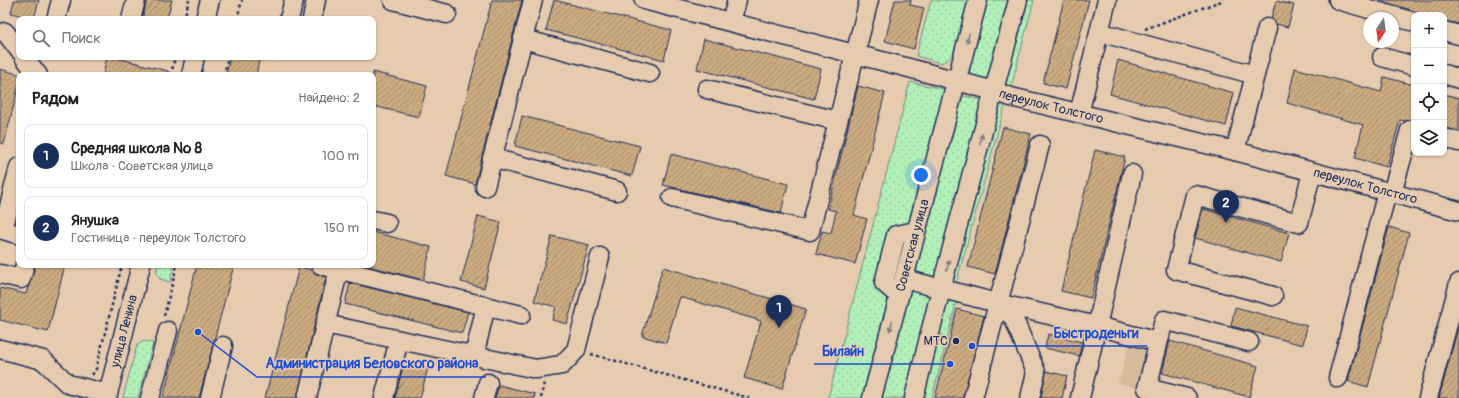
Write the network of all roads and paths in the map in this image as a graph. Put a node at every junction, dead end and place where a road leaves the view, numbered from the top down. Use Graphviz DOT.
graph roads {
  1 [pos="61,0"];
  2 [pos="136,0"];
  3 [pos="189,0"];
  4 [pos="210,0"];
  5 [pos="242,0"];
  6 [pos="294,0"];
  7 [pos="316,0"];
  8 [pos="393,0"];
  9 [pos="532,0"];
  10 [pos="644,0"];
  11 [pos="736,0"];
  12 [pos="869,0"];
  13 [pos="978,0"];
  14 [pos="1018,0"];
  15 [pos="1107,0"];
  16 [pos="1224,0"];
  17 [pos="1338,0"];
  18 [pos="447,14"];
  19 [pos="57,16"];
  20 [pos="133,16"];
  21 [pos="185,16"];
  22 [pos="206,16"];
  23 [pos="238,16"];
  24 [pos="290,16"];
  25 [pos="313,16"];
  26 [pos="1411,21"];
  27 [pos="731,22"];
  28 [pos="1267,28"];
  29 [pos="8,32"];
  30 [pos="1099,32"];
  31 [pos="1447,32"];
  32 [pos="1459,35"];
  33 [pos="1121,38"];
  34 [pos="522,39"];
  35 [pos="16,45"];
  36 [pos="856,54"];
  37 [pos="1382,57"];
  38 [pos="26,60"];
  39 [pos="174,60"];
  40 [pos="194,60"];
  41 [pos="227,60"];
  42 [pos="1411,65"];
  43 [pos="36,72"];
  44 [pos="172,72"];
  45 [pos="192,72"];
  46 [pos="225,72"];
  47 [pos="650,73"];
  48 [pos="1255,75"];
  49 [pos="1447,75"];
  50 [pos="1459,79"];
  51 [pos="956,80"];
  52 [pos="707,89"];
  53 [pos="994,91"];
  54 [pos="1079,114"];
  55 [pos="838,121"];
  56 [pos="1411,130"];
  57 [pos="1447,139"];
  58 [pos="1459,142"];
  59 [pos="1040,146"];
  60 [pos="1235,151"];
  61 [pos="492,158"];
  62 [pos="16,172"];
  63 [pos="1312,172"];
  64 [pos="1132,174"];
  65 [pos="484,187"];
  66 [pos="7,188"];
  67 [pos="617,191"];
  68 [pos="1390,192"];
  69 [pos="672,198"];
  70 [pos="1459,211"];
  71 [pos="16,233"];
  72 [pos="600,257"];
  73 [pos="23,268"];
  74 [pos="121,268"];
  75 [pos="140,268"];
  76 [pos="326,268"];
  77 [pos="334,268"];
  78 [pos="0,274"];
  79 [pos="1459,283"];
  80 [pos="901,287"];
  81 [pos="941,289"];
  82 [pos="1273,296"];
  83 [pos="997,303"];
  84 [pos="486,306"];
  85 [pos="521,315"];
  86 [pos="325,324"];
  87 [pos="1097,326"];
  88 [pos="168,331"];
  89 [pos="399,340"];
  90 [pos="1158,342"];
  91 [pos="1249,342"];
  92 [pos="223,346"];
  93 [pos="0,349"];
  94 [pos="576,350"];
  95 [pos="474,356"];
  96 [pos="1338,378"];
  97 [pos="85,388"];
  98 [pos="107,396"];
  99 [pos="150,398"];
  100 [pos="210,398"];
  101 [pos="307,398"];
  102 [pos="384,398"];
  103 [pos="749,398"];
  104 [pos="872,398"];
  105 [pos="914,398"];
  106 [pos="973,398"];
  107 [pos="1030,398"];
  108 [pos="1080,398"];
  109 [pos="1187,398"];
  110 [pos="1428,398"];
  1 -- 19 [label="street"];
  2 -- 20 [label="street"];
  3 -- 21 [label="path"];
  4 -- 22 [label="street"];
  5 -- 23 [label="path"];
  6 -- 24 [label="street"];
  7 -- 25 [label="street"];
  8 -- 18 [label="street"];
  9 -- 34 [label="street"];
  10 -- 27 [label="street, переулок Толстого"];
  11 -- 27 [label="street"];
  12 -- 36 [label="street"];
  13 -- 51 [label="street, Советская улица, one-way"];
  14 -- 53 [label="street"];
  15 -- 30 [label="street"];
  16 -- 33 [label="path"];
  17 -- 26 [label="street"];
  27 -- 36 [label="street, переулок Толстого"];
  28 -- 48 [label="street"];
  29 -- 35 [label="street"];
  30 -- 33 [label="street"];
  30 -- 54 [label="street"];
  31 -- 32 [label="street"];
  33 -- 48 [label="street"];
  34 -- 47 [label="street"];
  34 -- 61 [label="street"];
  36 -- 51 [label="street, переулок Толстого"];
  36 -- 55 [label="street"];
  37 -- 42 [label="street"];
  38 -- 43 [label="street"];
  39 -- 44 [label="path"];
  40 -- 45 [label="street"];
  41 -- 46 [label="path"];
  48 -- 60 [label="street"];
  49 -- 50 [label="street"];
  51 -- 53 [label="street, переулок Толстого"];
  51 -- 80 [label="street, Советская улица"];
  52 -- 55 [label="street"];
  53 -- 54 [label="street, переулок Толстого"];
  81 -- 53 [label="street, one-way"];
  54 -- 60 [label="street, переулок Толстого"];
  55 -- 69 [label="street"];
  56 -- 68 [label="street"];
  57 -- 58 [label="street"];
  59 -- 83 [label="street"];
  60 -- 63 [label="street, переулок Толстого"];
  61 -- 65 [label="street"];
  61 -- 67 [label="street"];
  62 -- 66 [label="street"];
  63 -- 68 [label="street, переулок Толстого"];
  63 -- 82 [label="street"];
  64 -- 87 [label="street"];
  66 -- 71 [label="street"];
  68 -- 70 [label="street, переулок Толстого"];
  68 -- 96 [label="street"];
  72 -- 94 [label="street"];
  73 -- 78 [label="street"];
  74 -- 97 [label="path"];
  75 -- 98 [label="street, улица Ленина"];
  76 -- 86 [label="street"];
  77 -- 84 [label="street"];
  79 -- 110 [label="street"];
  80 -- 81 [label="street"];
  80 -- 104 [label="street, Советская улица, one-way"];
  81 -- 83 [label="street"];
  81 -- 105 [label="street"];
  83 -- 87 [label="street"];
  83 -- 106 [label="street"];
  83 -- 107 [label="street"];
  84 -- 85 [label="street"];
  84 -- 95 [label="street"];
  86 -- 89 [label="street"];
  86 -- 101 [label="street"];
  87 -- 90 [label="street"];
  87 -- 108 [label="street"];
  88 -- 99 [label="street"];
  89 -- 95 [label="street"];
  89 -- 102 [label="street"];
  90 -- 91 [label="street"];
  90 -- 109 [label="street"];
  92 -- 100 [label="street"];
  93 -- 97 [label="street"];
  94 -- 95 [label="street"];
  94 -- 103 [label="path"];
  97 -- 98 [label="street"];
}
